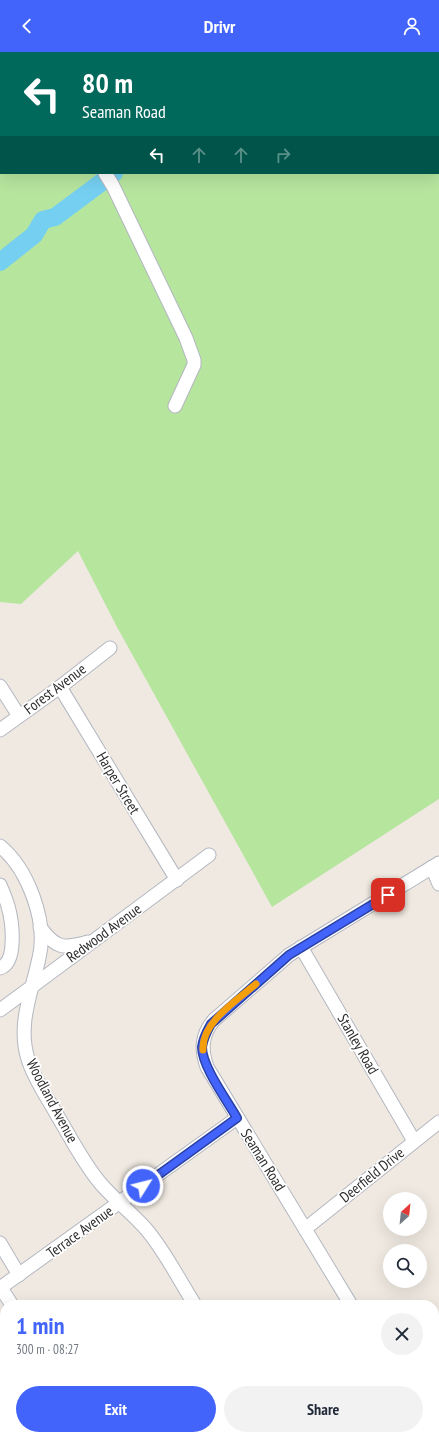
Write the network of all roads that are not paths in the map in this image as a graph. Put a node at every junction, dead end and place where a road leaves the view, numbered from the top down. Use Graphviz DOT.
graph roads {
  1 [pos="106,174"];
  2 [pos="175,406"];
  3 [pos="110,648"];
  4 [pos="0,686"];
  5 [pos="60,687"];
  6 [pos="19,716"];
  7 [pos="0,730"];
  8 [pos="0,846"];
  9 [pos="208,855"];
  10 [pos="436,865"];
  11 [pos="177,880"];
  12 [pos="439,884"];
  13 [pos="0,885"];
  14 [pos="40,925"];
  15 [pos="93,940"];
  16 [pos="302,947"];
  17 [pos="0,968"];
  18 [pos="30,988"];
  19 [pos="0,1010"];
  20 [pos="237,1118"];
  21 [pos="439,1122"];
  22 [pos="414,1141"];
  23 [pos="119,1203"];
  24 [pos="305,1229"];
  25 [pos="0,1243"];
  26 [pos="19,1276"];
  27 [pos="0,1288"];
  28 [pos="8,1300"];
  29 [pos="192,1300"];
  30 [pos="348,1300"];
  1 -- 2 [label="street"];
  3 -- 5 [label="street, Forest Avenue"];
  4 -- 6 [label="street"];
  5 -- 6 [label="street, Forest Avenue"];
  5 -- 11 [label="street, Harper Street"];
  6 -- 7 [label="street, Forest Avenue"];
  8 -- 14 [label="street, Woodland Avenue"];
  9 -- 11 [label="street, Redwood Avenue"];
  10 -- 12 [label="street"];
  10 -- 16 [label="street, Seaman Road"];
  11 -- 15 [label="street, Redwood Avenue"];
  13 -- 17 [label="street"];
  14 -- 15 [label="street"];
  14 -- 18 [label="street, Woodland Avenue"];
  15 -- 18 [label="street, Redwood Avenue"];
  16 -- 20 [label="street, Seaman Road"];
  16 -- 22 [label="street, Stanley Road"];
  18 -- 19 [label="street, Redwood Avenue"];
  18 -- 23 [label="street, Woodland Avenue"];
  20 -- 23 [label="street, Terrace Avenue"];
  20 -- 24 [label="street, Seaman Road"];
  21 -- 22 [label="street, Deerfield Drive"];
  22 -- 24 [label="street, Deerfield Drive"];
  23 -- 26 [label="street, Terrace Avenue"];
  23 -- 29 [label="street, Woodland Avenue"];
  24 -- 30 [label="street, Seaman Road"];
  25 -- 26 [label="street"];
  26 -- 27 [label="street, Terrace Avenue"];
  27 -- 28 [label="street"];
}
